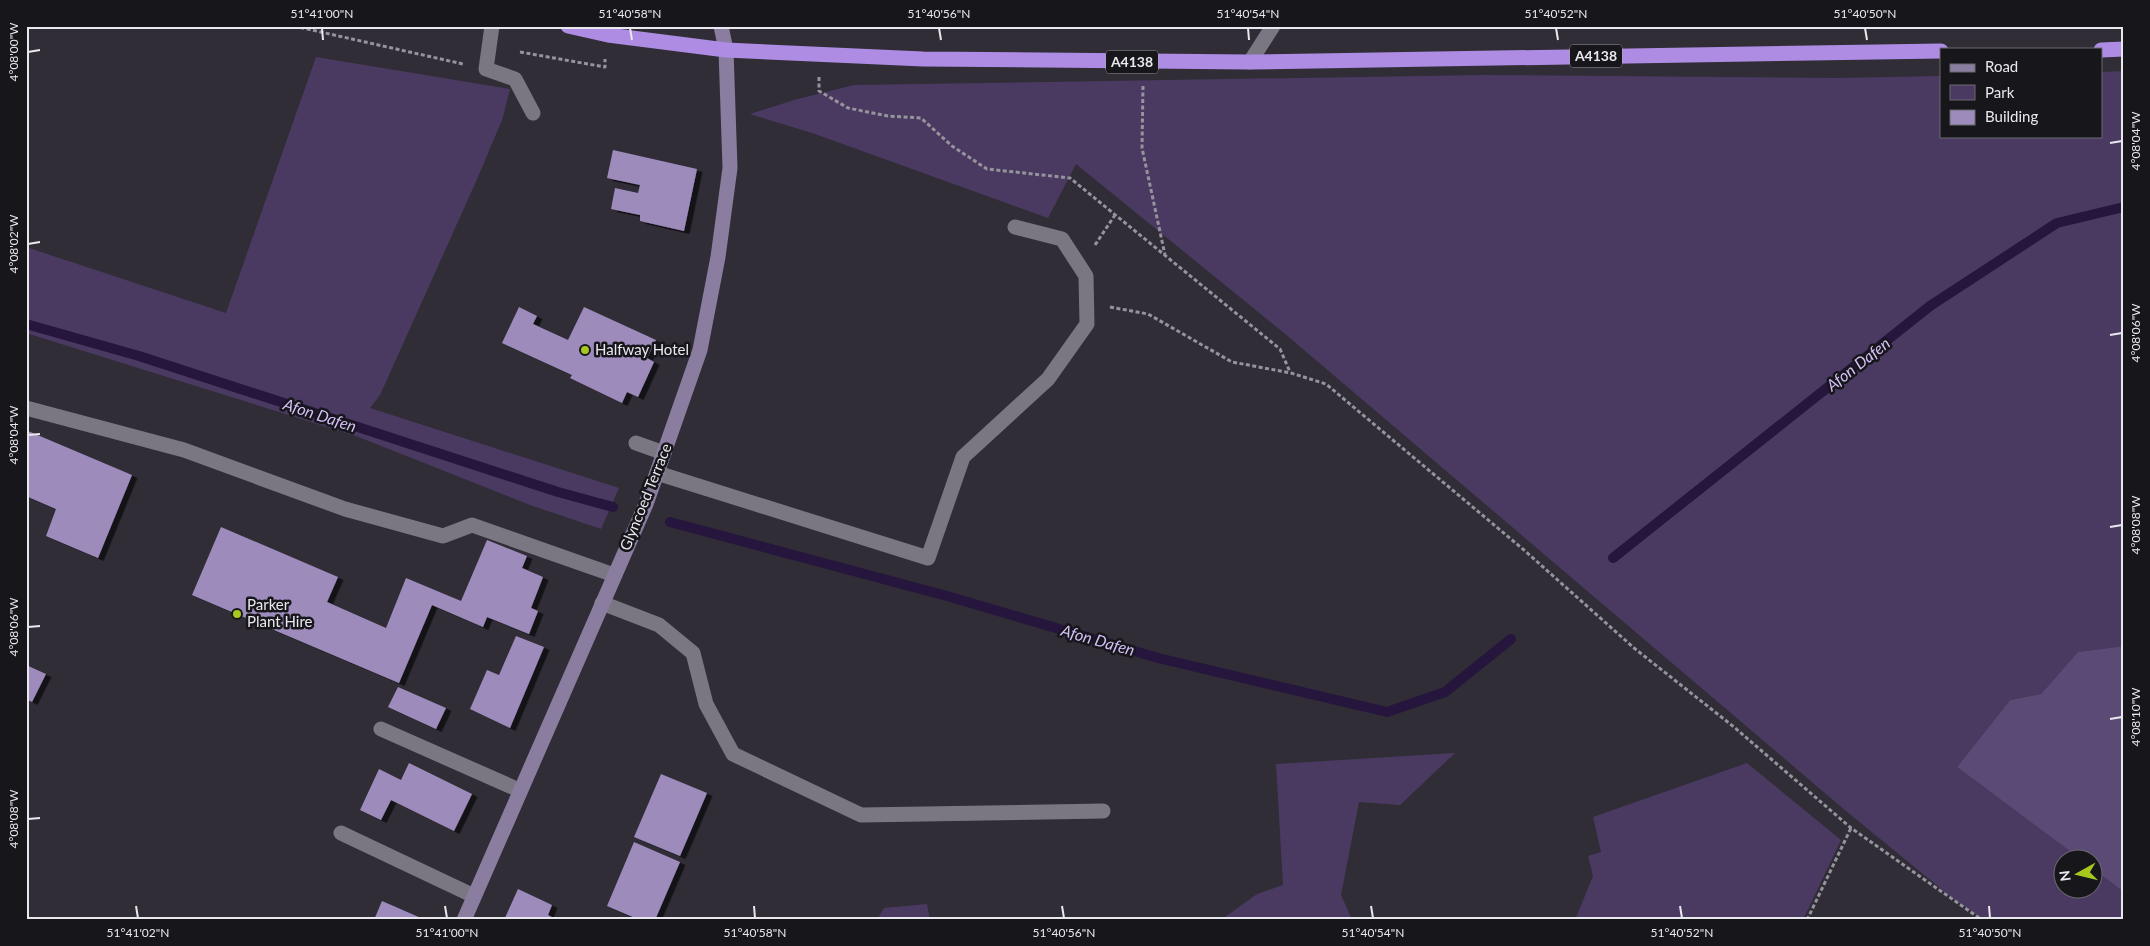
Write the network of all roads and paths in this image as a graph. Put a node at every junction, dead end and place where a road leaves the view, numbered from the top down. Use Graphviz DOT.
graph roads {
  1 [pos="294,26"];
  2 [pos="492,26"];
  3 [pos="568,26"];
  4 [pos="721,26"];
  5 [pos="837,26"];
  6 [pos="847,26"];
  7 [pos="1273,26"];
  8 [pos="726,50"];
  9 [pos="2102,50"];
  10 [pos="2124,50"];
  11 [pos="1940,51"];
  12 [pos="820,54"];
  13 [pos="1143,62"];
  14 [pos="1250,62"];
  15 [pos="605,67"];
  16 [pos="486,69"];
  17 [pos="533,113"];
  18 [pos="1116,215"];
  19 [pos="1016,227"];
  20 [pos="1099,239"];
  21 [pos="1166,255"];
  22 [pos="1088,324"];
  23 [pos="1290,373"];
  24 [pos="26,408"];
  25 [pos="636,443"];
  26 [pos="664,453"];
  27 [pos="657,473"];
  28 [pos="614,575"];
  29 [pos="602,603"];
  30 [pos="381,729"];
  31 [pos="520,790"];
  32 [pos="1103,811"];
  33 [pos="1851,828"];
  34 [pos="341,833"];
  35 [pos="474,896"];
  36 [pos="464,920"];
  37 [pos="1807,920"];
  38 [pos="1982,920"];
  1 -- 16 [label="path"];
  2 -- 16 [label="street"];
  3 -- 8 [label="highway, A4138"];
  4 -- 8 [label="street, Glyncoed Terrace"];
  5 -- 6 [label="path"];
  7 -- 14 [label="street"];
  8 -- 12 [label="highway, A4138"];
  8 -- 26 [label="street, Glyncoed Terrace"];
  9 -- 10 [label="highway"];
  11 -- 14 [label="highway, A4138"];
  12 -- 13 [label="highway, A4138"];
  12 -- 18 [label="path"];
  13 -- 14 [label="highway, A4138"];
  13 -- 21 [label="path"];
  15 -- 16 [label="path"];
  16 -- 17 [label="street"];
  18 -- 20 [label="path"];
  18 -- 21 [label="path"];
  19 -- 22 [label="street"];
  21 -- 23 [label="path"];
  22 -- 23 [label="path"];
  22 -- 27 [label="street"];
  23 -- 33 [label="path"];
  24 -- 28 [label="street"];
  25 -- 26 [label="street"];
  26 -- 27 [label="street, Glyncoed Terrace"];
  27 -- 28 [label="street, Glyncoed Terrace"];
  28 -- 29 [label="street, Glyncoed Terrace"];
  29 -- 31 [label="street, Glyncoed Terrace"];
  29 -- 32 [label="street"];
  30 -- 31 [label="street"];
  31 -- 35 [label="street, Glyncoed Terrace"];
  33 -- 37 [label="path"];
  33 -- 38 [label="path"];
  34 -- 35 [label="street"];
  35 -- 36 [label="street, Glyncoed Terrace"];
}
